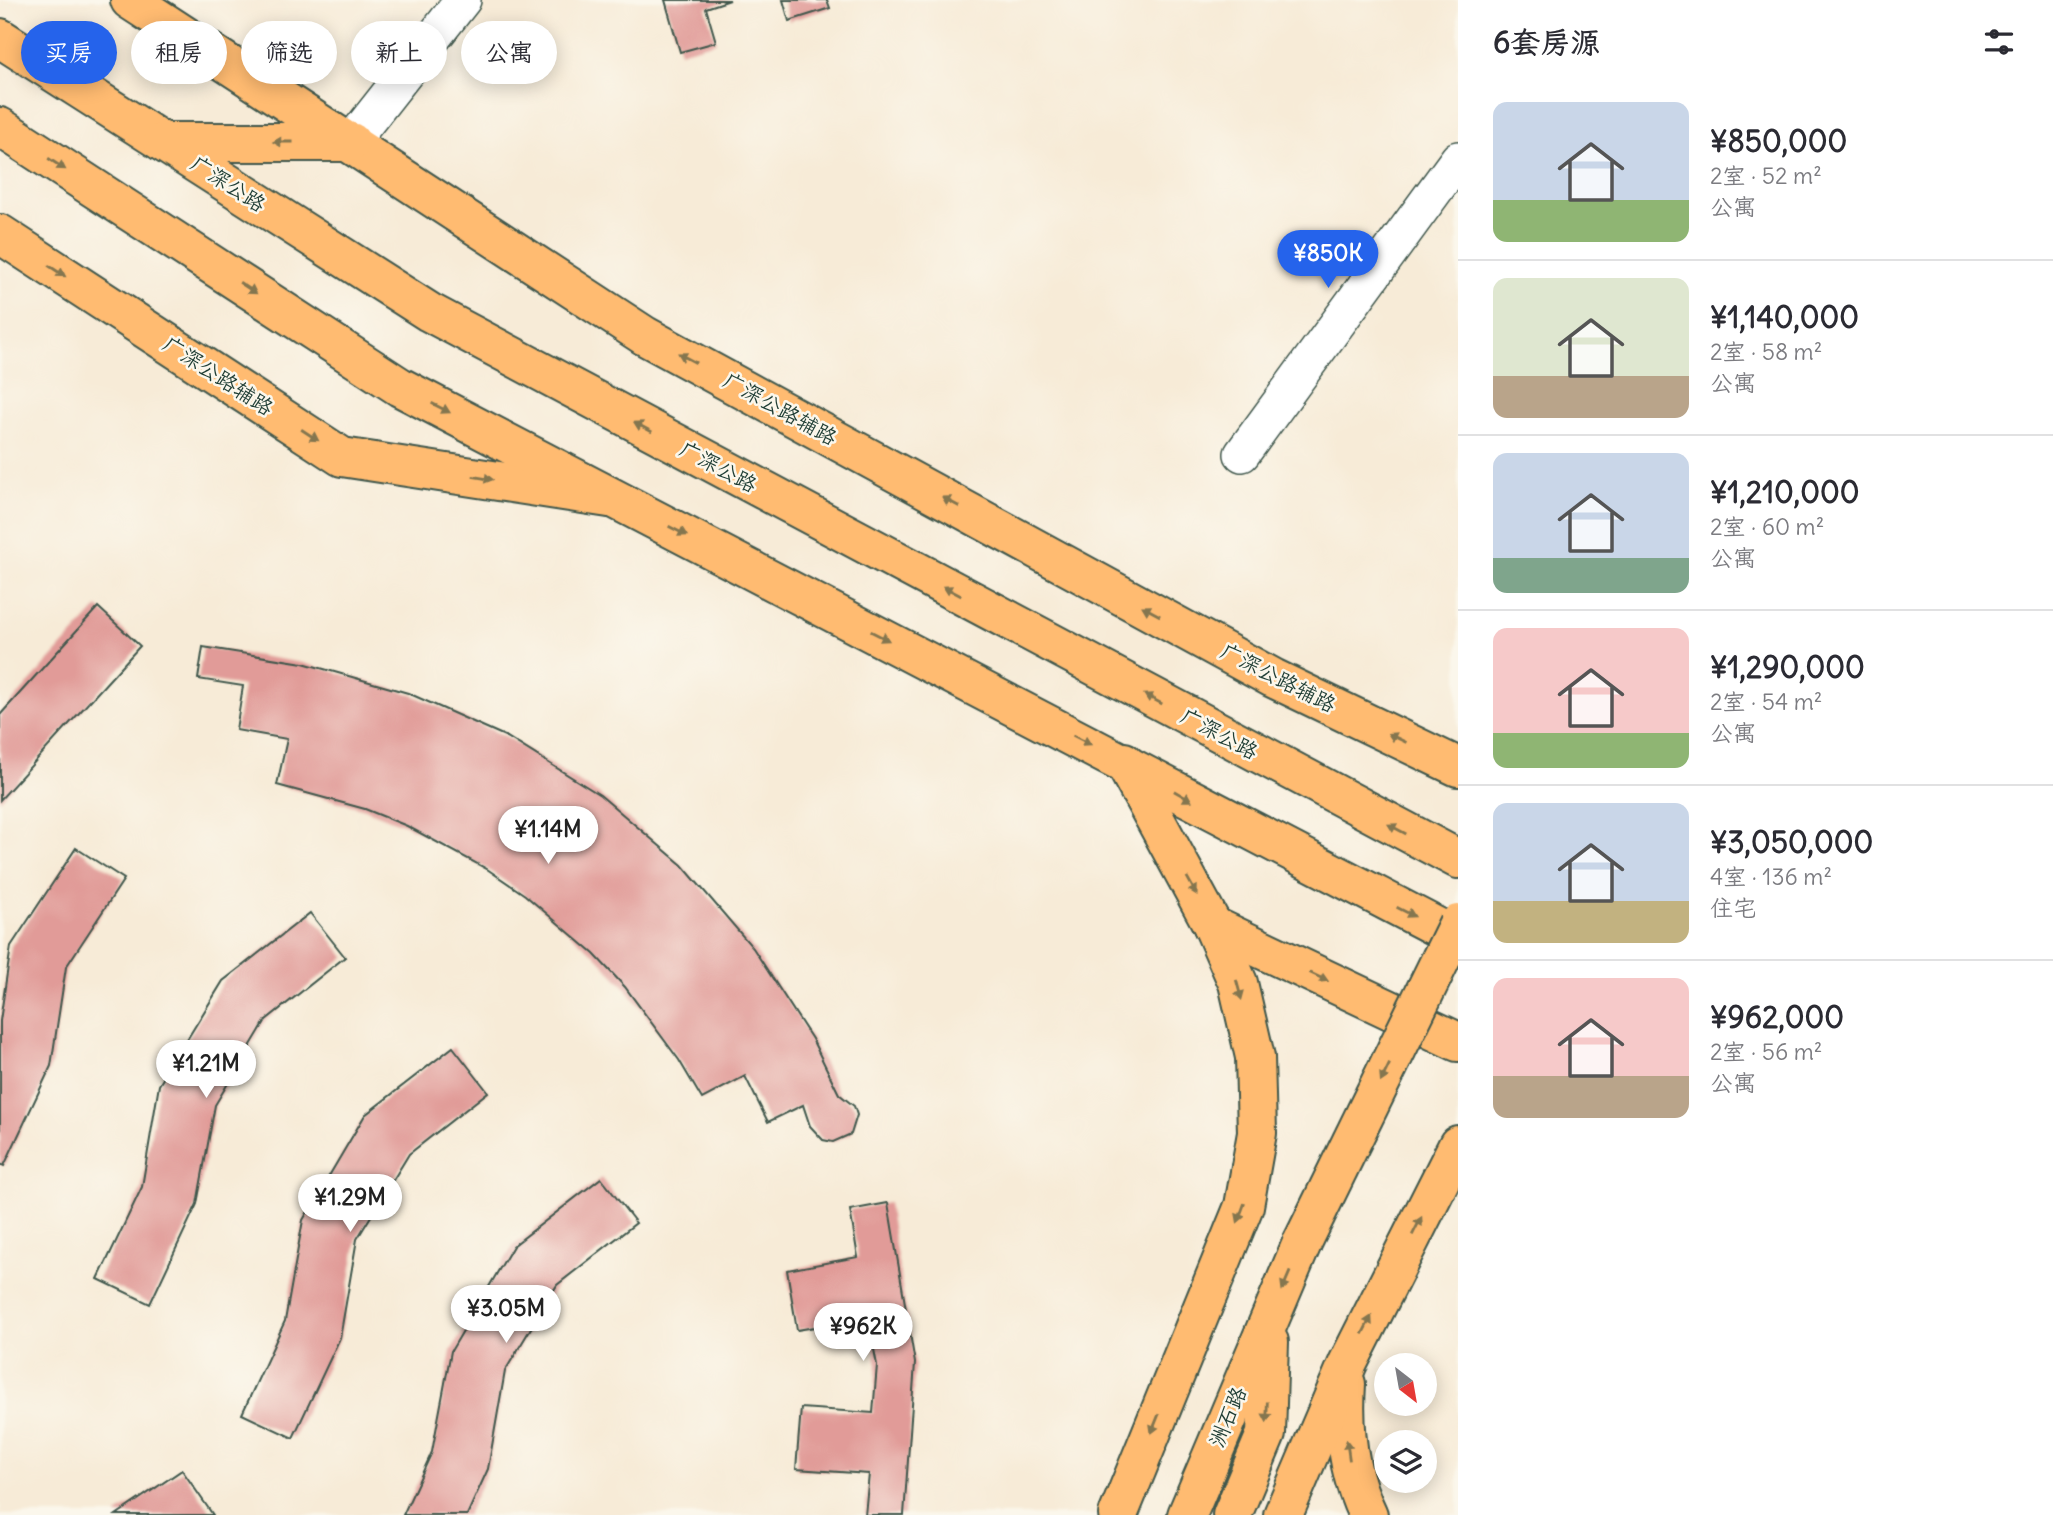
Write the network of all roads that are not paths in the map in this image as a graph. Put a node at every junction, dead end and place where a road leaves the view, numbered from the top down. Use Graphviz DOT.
graph roads {
  1 [pos="131,0"];
  2 [pos="463,0"];
  3 [pos="0,38"];
  4 [pos="0,127"];
  5 [pos="163,142"];
  6 [pos="351,142"];
  7 [pos="1458,159"];
  8 [pos="0,234"];
  9 [pos="1242,454"];
  10 [pos="618,499"];
  11 [pos="1124,762"];
  12 [pos="1458,767"];
  13 [pos="1458,859"];
  14 [pos="1458,924"];
  15 [pos="1213,926"];
  16 [pos="1458,938"];
  17 [pos="1458,1042"];
  18 [pos="1458,1145"];
  19 [pos="1270,1319"];
  20 [pos="1348,1363"];
  21 [pos="1118,1515"];
  22 [pos="1187,1515"];
  23 [pos="1232,1515"];
  24 [pos="1283,1515"];
  25 [pos="1368,1515"];
  1 -- 6 [label="main road, 广深公路辅路"];
  2 -- 6 [label="street"];
  3 -- 5 [label="main road, 广深公路"];
  4 -- 10 [label="main road, one-way"];
  6 -- 5 [label="main road, one-way"];
  13 -- 5 [label="main road, 广深公路, one-way"];
  12 -- 6 [label="main road, 广深公路辅路, one-way"];
  7 -- 9 [label="street"];
  8 -- 10 [label="main road, 广深公路辅路, one-way"];
  10 -- 11 [label="main road, one-way"];
  11 -- 15 [label="main road, one-way"];
  11 -- 16 [label="main road, one-way"];
  14 -- 19 [label="main road, 洲石路, one-way, bridge"];
  15 -- 17 [label="main road, one-way"];
  15 -- 21 [label="main road, one-way"];
  20 -- 18 [label="main road, one-way"];
  19 -- 22 [label="main road, 洲石路"];
  19 -- 23 [label="main road, one-way"];
  20 -- 24 [label="main road"];
  25 -- 20 [label="main road, one-way"];
}
